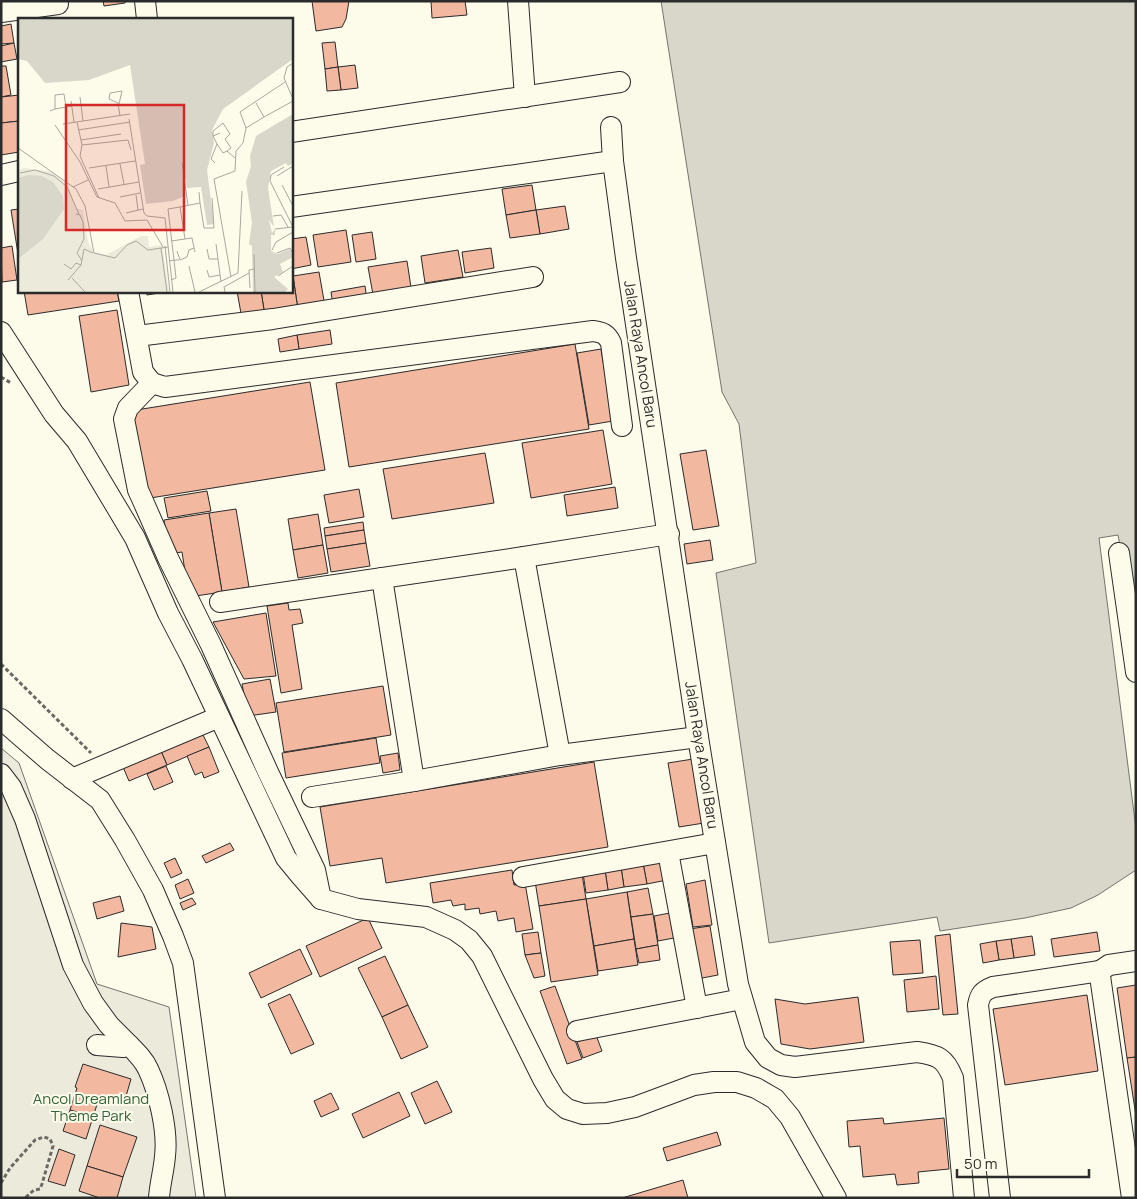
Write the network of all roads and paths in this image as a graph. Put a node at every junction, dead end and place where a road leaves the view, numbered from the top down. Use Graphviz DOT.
graph roads {
  1 [pos="145,1"];
  2 [pos="518,1"];
  3 [pos="58,8"];
  4 [pos="1,12"];
  5 [pos="147,18"];
  6 [pos="620,82"];
  7 [pos="525,97"];
  8 [pos="611,127"];
  9 [pos="292,132"];
  10 [pos="613,161"];
  11 [pos="18,172"];
  12 [pos="1,175"];
  13 [pos="292,207"];
  14 [pos="533,277"];
  15 [pos="128,292"];
  16 [pos="1,332"];
  17 [pos="137,336"];
  18 [pos="152,383"];
  19 [pos="622,426"];
  20 [pos="669,534"];
  21 [pos="1119,553"];
  22 [pos="524,557"];
  23 [pos="382,578"];
  24 [pos="220,602"];
  25 [pos="1,664"];
  26 [pos="1136,672"];
  27 [pos="219,717"];
  28 [pos="1,719"];
  29 [pos="698,737"];
  30 [pos="560,755"];
  31 [pos="104,765"];
  32 [pos="1,774"];
  33 [pos="72,779"];
  34 [pos="414,781"];
  35 [pos="312,797"];
  36 [pos="715,843"];
  37 [pos="668,852"];
  38 [pos="523,877"];
  39 [pos="321,899"];
  40 [pos="1136,961"];
  41 [pos="1100,971"];
  42 [pos="742,999"];
  43 [pos="697,1008"];
  44 [pos="577,1031"];
  45 [pos="97,1045"];
  46 [pos="129,1045"];
  47 [pos="1,1183"];
  48 [pos="833,1193"];
  49 [pos="25,1198"];
  50 [pos="159,1198"];
  51 [pos="215,1198"];
  52 [pos="964,1198"];
  53 [pos="1000,1198"];
  54 [pos="1132,1198"];
  1 -- 5 [label="lane"];
  2 -- 7 [label="lane"];
  3 -- 4 [label="lane"];
  6 -- 7 [label="lane"];
  7 -- 9 [label="lane"];
  8 -- 10 [label="lane, Jalan Raya Ancol Baru"];
  10 -- 13 [label="lane"];
  10 -- 20 [label="lane, Jalan Raya Ancol Baru"];
  11 -- 12 [label="lane"];
  14 -- 17 [label="lane"];
  15 -- 17 [label="lane"];
  16 -- 27 [label="lane"];
  17 -- 18 [label="lane"];
  18 -- 19 [label="lane"];
  18 -- 39 [label="lane"];
  20 -- 22 [label="lane"];
  20 -- 29 [label="lane, Jalan Raya Ancol Baru"];
  21 -- 26 [label="lane"];
  22 -- 23 [label="lane"];
  22 -- 30 [label="lane"];
  23 -- 24 [label="lane"];
  23 -- 34 [label="lane"];
  25 -- 31 [label="path"];
  27 -- 31 [label="lane"];
  27 -- 39 [label="lane"];
  28 -- 33 [label="lane"];
  29 -- 30 [label="lane"];
  29 -- 36 [label="lane, Jalan Raya Ancol Baru"];
  30 -- 34 [label="lane"];
  31 -- 33 [label="lane"];
  32 -- 46 [label="lane"];
  33 -- 51 [label="lane"];
  34 -- 35 [label="lane"];
  36 -- 37 [label="lane"];
  36 -- 42 [label="lane, Jalan Raya Ancol Baru"];
  37 -- 38 [label="lane"];
  37 -- 43 [label="lane"];
  39 -- 48 [label="lane"];
  40 -- 41 [label="lane"];
  41 -- 53 [label="lane"];
  41 -- 54 [label="lane"];
  42 -- 43 [label="lane"];
  42 -- 52 [label="lane, Jalan Raya Ancol Baru"];
  43 -- 44 [label="lane"];
  45 -- 46 [label="lane"];
  46 -- 50 [label="lane"];
  47 -- 49 [label="path"];
}
